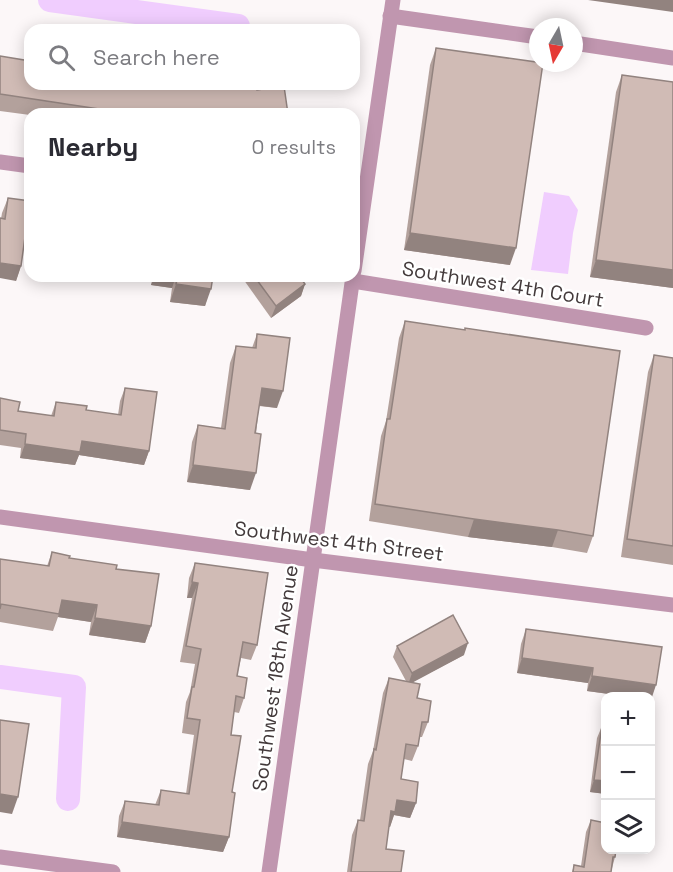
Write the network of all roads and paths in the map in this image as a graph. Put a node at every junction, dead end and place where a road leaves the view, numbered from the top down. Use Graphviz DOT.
graph roads {
  1 [pos="392,8"];
  2 [pos="529,36"];
  3 [pos="583,44"];
  4 [pos="673,58"];
  5 [pos="0,162"];
  6 [pos="24,165"];
  7 [pos="360,202"];
  8 [pos="360,277"];
  9 [pos="352,282"];
  10 [pos="646,328"];
  11 [pos="0,517"];
  12 [pos="313,560"];
  13 [pos="673,605"];
  14 [pos="0,857"];
  15 [pos="113,872"];
  16 [pos="269,872"];
  1 -- 2 [label="street"];
  1 -- 7 [label="street, Southwest 18th Avenue"];
  3 -- 4 [label="street"];
  5 -- 6 [label="street"];
  8 -- 10 [label="street, Southwest 4th Court"];
  9 -- 12 [label="street, Southwest 18th Avenue"];
  11 -- 12 [label="street, Southwest 4th Street"];
  12 -- 13 [label="street, Southwest 4th Street"];
  12 -- 16 [label="street, Southwest 18th Avenue"];
  14 -- 15 [label="street"];
}
